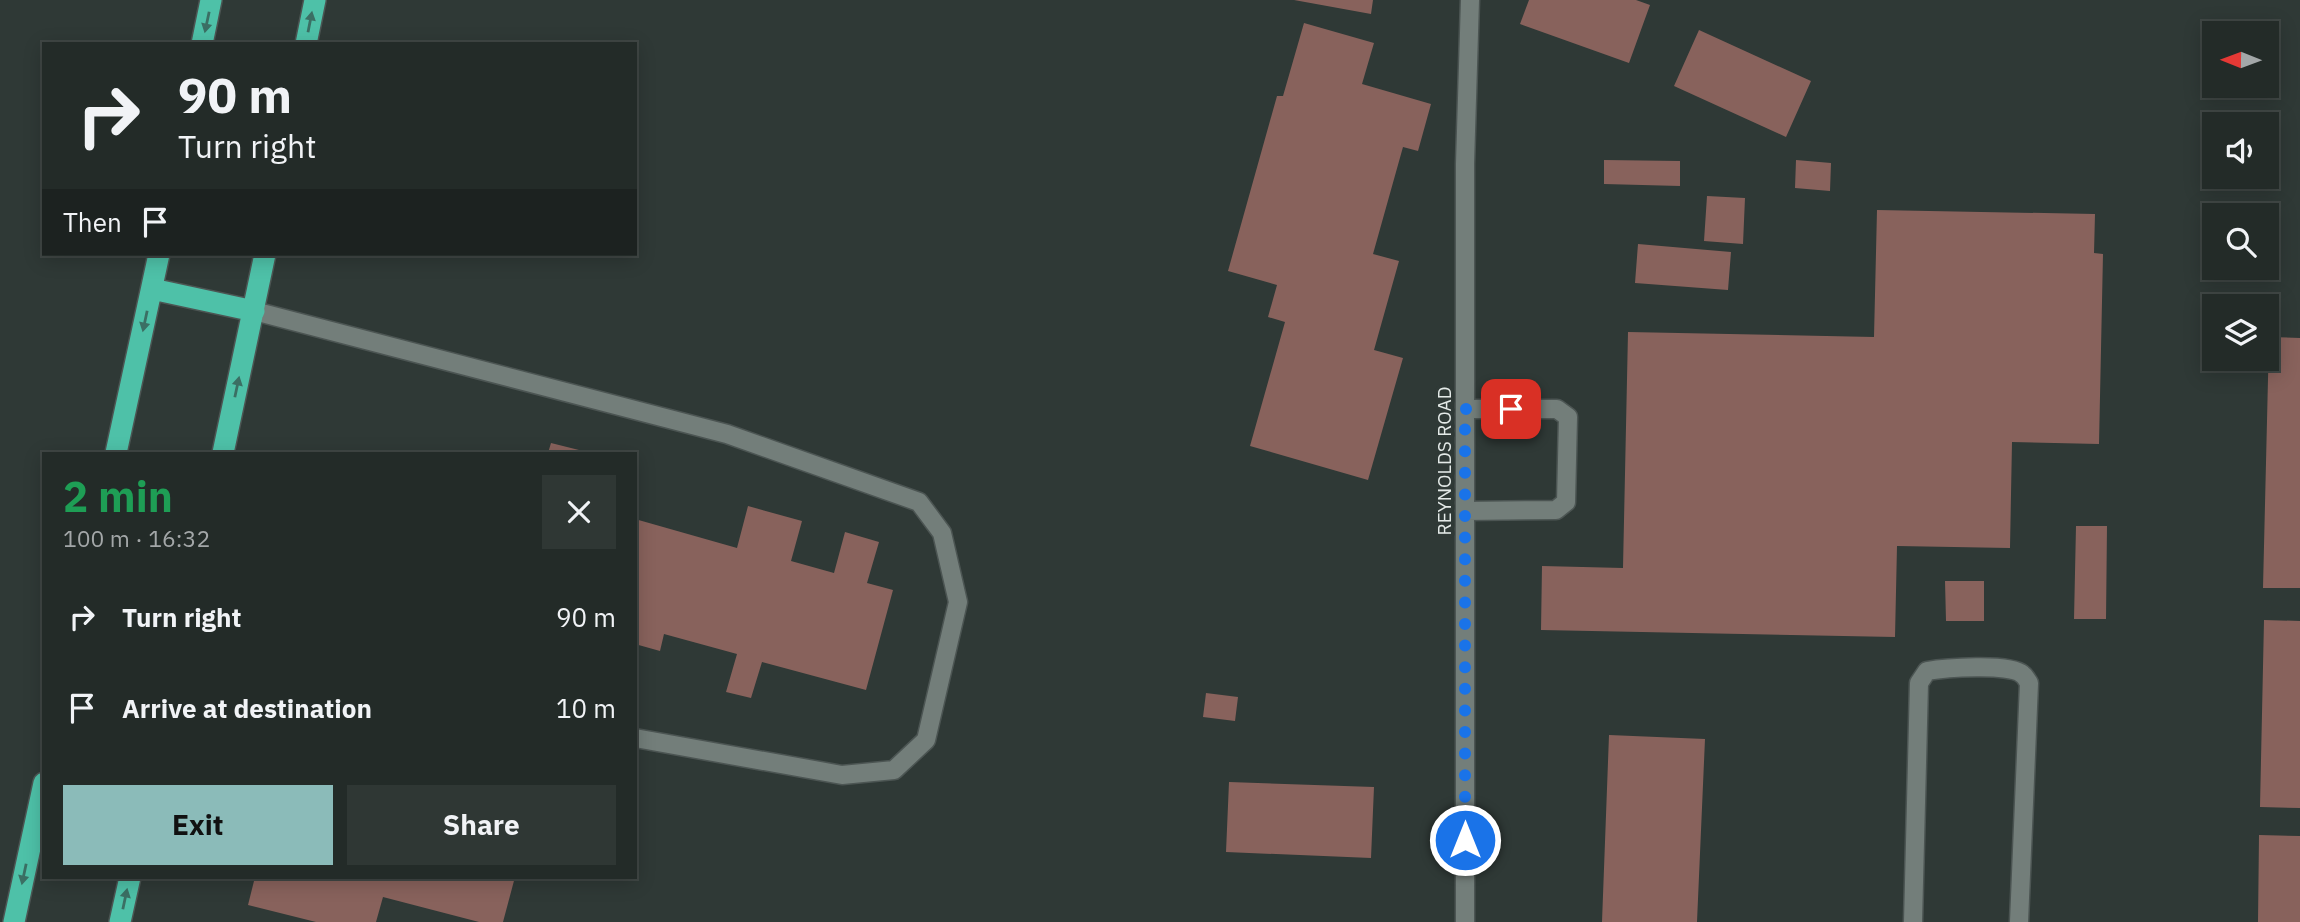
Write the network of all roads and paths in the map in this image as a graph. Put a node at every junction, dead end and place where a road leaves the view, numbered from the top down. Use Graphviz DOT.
graph roads {
  1 [pos="212,0"];
  2 [pos="315,0"];
  3 [pos="1470,0"];
  4 [pos="202,42"];
  5 [pos="306,42"];
  6 [pos="159,256"];
  7 [pos="265,256"];
  8 [pos="152,289"];
  9 [pos="254,311"];
  10 [pos="1465,409"];
  11 [pos="116,452"];
  12 [pos="223,452"];
  13 [pos="1465,511"];
  14 [pos="637,738"];
  15 [pos="42,792"];
  16 [pos="130,879"];
  17 [pos="14,922"];
  18 [pos="120,922"];
  19 [pos="1465,922"];
  20 [pos="1913,922"];
  21 [pos="2019,922"];
  1 -- 4 [label="highway, one-way"];
  5 -- 2 [label="highway, one-way"];
  3 -- 10 [label="street, REYNOLDS ROAD"];
  6 -- 8 [label="highway"];
  7 -- 9 [label="highway"];
  8 -- 9 [label="highway"];
  8 -- 11 [label="highway, one-way"];
  12 -- 9 [label="highway, one-way"];
  9 -- 14 [label="street"];
  10 -- 13 [label="street, REYNOLDS ROAD"];
  10 -- 13 [label="street"];
  13 -- 19 [label="street, REYNOLDS ROAD"];
  15 -- 17 [label="highway, one-way"];
  18 -- 16 [label="highway, one-way"];
  20 -- 21 [label="street"];
}
